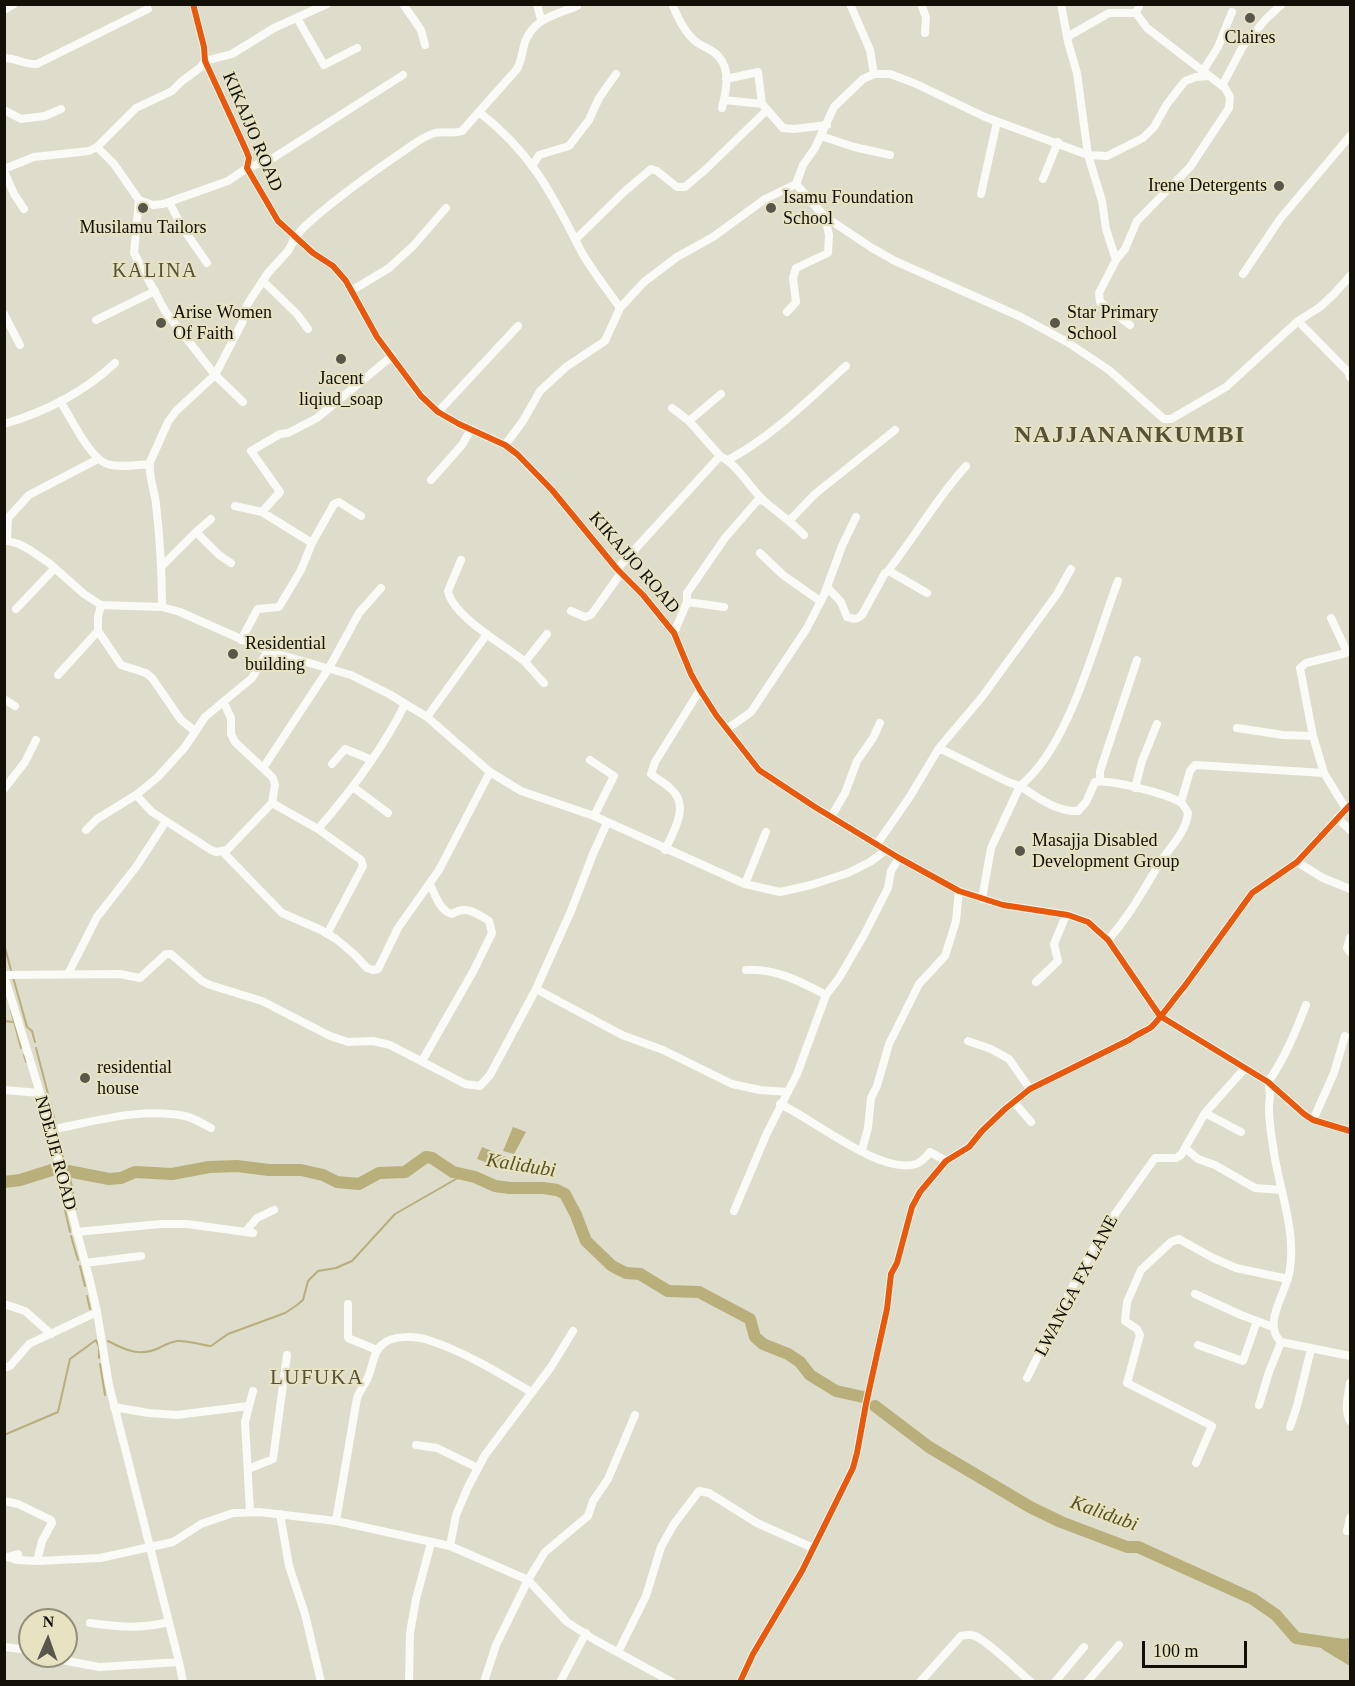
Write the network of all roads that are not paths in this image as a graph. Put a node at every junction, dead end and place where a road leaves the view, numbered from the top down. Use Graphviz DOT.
graph roads {
  1 [pos="14,4"];
  2 [pos="193,4"];
  3 [pos="327,4"];
  4 [pos="403,4"];
  5 [pos="537,4"];
  6 [pos="672,4"];
  7 [pos="850,4"];
  8 [pos="1061,4"];
  9 [pos="1282,4"];
  10 [pos="922,5"];
  11 [pos="577,6"];
  12 [pos="148,9"];
  13 [pos="1138,9"];
  14 [pos="4,10"];
  15 [pos="1232,12"];
  16 [pos="297,18"];
  17 [pos="541,20"];
  18 [pos="925,33"];
  19 [pos="1067,37"];
  20 [pos="425,45"];
  21 [pos="357,48"];
  22 [pos="4,58"];
  23 [pos="205,61"];
  24 [pos="1206,73"];
  25 [pos="616,74"];
  26 [pos="874,74"];
  27 [pos="404,75"];
  28 [pos="726,79"];
  29 [pos="1222,86"];
  30 [pos="765,107"];
  31 [pos="62,109"];
  32 [pos="4,110"];
  33 [pos="479,112"];
  34 [pos="997,122"];
  35 [pos="827,125"];
  36 [pos="821,136"];
  37 [pos="1350,136"];
  38 [pos="1058,142"];
  39 [pos="98,147"];
  40 [pos="890,155"];
  41 [pos="1088,155"];
  42 [pos="533,165"];
  43 [pos="248,168"];
  44 [pos="4,170"];
  45 [pos="1043,179"];
  46 [pos="796,184"];
  47 [pos="981,194"];
  48 [pos="139,200"];
  49 [pos="169,202"];
  50 [pos="446,208"];
  51 [pos="24,209"];
  52 [pos="824,216"];
  53 [pos="295,238"];
  54 [pos="576,239"];
  55 [pos="1116,260"];
  56 [pos="207,263"];
  57 [pos="1243,274"];
  58 [pos="1350,276"];
  59 [pos="263,281"];
  60 [pos="155,291"];
  61 [pos="351,291"];
  62 [pos="620,308"];
  63 [pos="787,312"];
  64 [pos="4,314"];
  65 [pos="96,320"];
  66 [pos="1298,321"];
  67 [pos="1130,325"];
  68 [pos="518,326"];
  69 [pos="308,328"];
  70 [pos="20,345"];
  71 [pos="392,356"];
  72 [pos="115,363"];
  73 [pos="846,366"];
  74 [pos="215,375"];
  75 [pos="1350,377"];
  76 [pos="721,394"];
  77 [pos="60,401"];
  78 [pos="243,402"];
  79 [pos="672,408"];
  80 [pos="438,412"];
  81 [pos="688,421"];
  82 [pos="4,424"];
  83 [pos="471,429"];
  84 [pos="895,430"];
  85 [pos="505,445"];
  86 [pos="724,458"];
  87 [pos="98,459"];
  88 [pos="150,464"];
  89 [pos="966,466"];
  90 [pos="431,480"];
  91 [pos="763,500"];
  92 [pos="235,506"];
  93 [pos="262,512"];
  94 [pos="361,516"];
  95 [pos="856,517"];
  96 [pos="211,519"];
  97 [pos="790,520"];
  98 [pos="196,532"];
  99 [pos="804,536"];
  100 [pos="6,541"];
  101 [pos="312,543"];
  102 [pos="760,553"];
  103 [pos="461,560"];
  104 [pos="231,563"];
  105 [pos="162,566"];
  106 [pos="55,568"];
  107 [pos="1071,569"];
  108 [pos="619,571"];
  109 [pos="887,572"];
  110 [pos="1118,581"];
  111 [pos="828,587"];
  112 [pos="381,588"];
  113 [pos="927,593"];
  114 [pos="820,601"];
  115 [pos="687,602"];
  116 [pos="101,605"];
  117 [pos="724,607"];
  118 [pos="162,608"];
  119 [pos="16,609"];
  120 [pos="571,611"];
  121 [pos="1331,618"];
  122 [pos="98,632"];
  123 [pos="547,633"];
  124 [pos="674,633"];
  125 [pos="487,634"];
  126 [pos="241,640"];
  127 [pos="268,651"];
  128 [pos="1137,660"];
  129 [pos="525,662"];
  130 [pos="329,668"];
  131 [pos="58,675"];
  132 [pos="544,683"];
  133 [pos="700,690"];
  134 [pos="4,699"];
  135 [pos="224,703"];
  136 [pos="405,704"];
  137 [pos="15,706"];
  138 [pos="427,717"];
  139 [pos="880,723"];
  140 [pos="1157,724"];
  141 [pos="1237,728"];
  142 [pos="727,729"];
  143 [pos="195,731"];
  144 [pos="1312,736"];
  145 [pos="36,740"];
  146 [pos="939,748"];
  147 [pos="372,760"];
  148 [pos="590,760"];
  149 [pos="332,764"];
  150 [pos="263,768"];
  151 [pos="490,772"];
  152 [pos="1324,773"];
  153 [pos="1100,781"];
  154 [pos="1020,786"];
  155 [pos="352,787"];
  156 [pos="1135,788"];
  157 [pos="4,789"];
  158 [pos="136,795"];
  159 [pos="1181,802"];
  160 [pos="272,803"];
  161 [pos="1348,807"];
  162 [pos="388,813"];
  163 [pos="594,816"];
  164 [pos="831,817"];
  165 [pos="1337,818"];
  166 [pos="166,821"];
  167 [pos="608,823"];
  168 [pos="318,829"];
  169 [pos="86,830"];
  170 [pos="1350,830"];
  171 [pos="766,832"];
  172 [pos="877,844"];
  173 [pos="665,850"];
  174 [pos="886,850"];
  175 [pos="222,851"];
  176 [pos="899,858"];
  177 [pos="1297,862"];
  178 [pos="430,884"];
  179 [pos="745,884"];
  180 [pos="1350,889"];
  181 [pos="958,891"];
  182 [pos="982,899"];
  183 [pos="1066,915"];
  184 [pos="327,934"];
  185 [pos="1350,938"];
  186 [pos="1108,940"];
  187 [pos="1350,952"];
  188 [pos="747,970"];
  189 [pos="68,974"];
  190 [pos="4,975"];
  191 [pos="1036,982"];
  192 [pos="536,989"];
  193 [pos="826,995"];
  194 [pos="1306,1005"];
  195 [pos="1160,1016"];
  196 [pos="1345,1036"];
  197 [pos="968,1041"];
  198 [pos="422,1061"];
  199 [pos="1245,1068"];
  200 [pos="1268,1082"];
  201 [pos="1030,1089"];
  202 [pos="4,1090"];
  203 [pos="788,1092"];
  204 [pos="40,1093"];
  205 [pos="1014,1102"];
  206 [pos="780,1104"];
  207 [pos="1205,1113"];
  208 [pos="1313,1120"];
  209 [pos="1031,1122"];
  210 [pos="211,1128"];
  211 [pos="49,1130"];
  212 [pos="1350,1131"];
  213 [pos="1241,1132"];
  214 [pos="1185,1148"];
  215 [pos="862,1150"];
  216 [pos="946,1161"];
  217 [pos="1281,1190"];
  218 [pos="274,1210"];
  219 [pos="734,1211"];
  220 [pos="76,1232"];
  221 [pos="141,1257"];
  222 [pos="85,1263"];
  223 [pos="1288,1279"];
  224 [pos="1195,1294"];
  225 [pos="4,1304"];
  226 [pos="348,1304"];
  227 [pos="97,1311"];
  228 [pos="1257,1321"];
  229 [pos="1273,1327"];
  230 [pos="573,1331"];
  231 [pos="51,1334"];
  232 [pos="1281,1342"];
  233 [pos="1198,1345"];
  234 [pos="1311,1349"];
  235 [pos="378,1350"];
  236 [pos="287,1355"];
  237 [pos="1350,1356"];
  238 [pos="4,1368"];
  239 [pos="1027,1378"];
  240 [pos="1350,1383"];
  241 [pos="253,1391"];
  242 [pos="531,1392"];
  243 [pos="1259,1405"];
  244 [pos="248,1406"];
  245 [pos="114,1407"];
  246 [pos="635,1415"];
  247 [pos="1350,1421"];
  248 [pos="1290,1427"];
  249 [pos="416,1445"];
  250 [pos="1196,1463"];
  251 [pos="248,1468"];
  252 [pos="478,1468"];
  253 [pos="4,1501"];
  254 [pos="250,1512"];
  255 [pos="280,1514"];
  256 [pos="1350,1518"];
  257 [pos="336,1521"];
  258 [pos="1347,1531"];
  259 [pos="431,1543"];
  260 [pos="450,1546"];
  261 [pos="150,1547"];
  262 [pos="813,1548"];
  263 [pos="18,1554"];
  264 [pos="37,1561"];
  265 [pos="528,1580"];
  266 [pos="169,1622"];
  267 [pos="90,1623"];
  268 [pos="586,1633"];
  269 [pos="1119,1645"];
  270 [pos="1084,1647"];
  271 [pos="618,1652"];
  272 [pos="78,1662"];
  273 [pos="180,1662"];
  274 [pos="183,1682"];
  275 [pos="321,1682"];
  276 [pos="409,1682"];
  277 [pos="484,1682"];
  278 [pos="560,1682"];
  279 [pos="672,1682"];
  280 [pos="740,1682"];
  281 [pos="920,1682"];
  282 [pos="1031,1682"];
  283 [pos="1055,1682"];
  284 [pos="1088,1682"];
  1 -- 14 [label="street"];
  2 -- 23 [label="street, KIKAJJO ROAD"];
  3 -- 16 [label="street"];
  4 -- 20 [label="street"];
  5 -- 17 [label="street"];
  6 -- 28 [label="street"];
  7 -- 26 [label="street"];
  8 -- 19 [label="street"];
  9 -- 29 [label="street"];
  10 -- 18 [label="street"];
  11 -- 17 [label="street"];
  12 -- 22 [label="street"];
  13 -- 19 [label="street"];
  13 -- 24 [label="street"];
  15 -- 24 [label="street"];
  16 -- 21 [label="street"];
  16 -- 23 [label="street"];
  17 -- 33 [label="street"];
  19 -- 41 [label="street"];
  23 -- 39 [label="street"];
  23 -- 43 [label="street, KIKAJJO ROAD"];
  24 -- 29 [label="street"];
  24 -- 41 [label="street"];
  25 -- 42 [label="street"];
  26 -- 34 [label="street"];
  26 -- 35 [label="street"];
  27 -- 43 [label="street"];
  28 -- 30 [label="street"];
  28 -- 30 [label="street"];
  29 -- 55 [label="street"];
  30 -- 35 [label="street"];
  30 -- 54 [label="street"];
  31 -- 32 [label="street"];
  33 -- 42 [label="street"];
  33 -- 53 [label="street"];
  34 -- 38 [label="street"];
  34 -- 47 [label="street"];
  35 -- 36 [label="street"];
  36 -- 40 [label="street"];
  36 -- 46 [label="street"];
  37 -- 57 [label="street"];
  38 -- 41 [label="street"];
  38 -- 45 [label="street"];
  39 -- 44 [label="street"];
  39 -- 48 [label="street"];
  41 -- 55 [label="street"];
  42 -- 54 [label="street"];
  43 -- 49 [label="street"];
  43 -- 53 [label="street, KIKAJJO ROAD"];
  44 -- 51 [label="street"];
  46 -- 52 [label="street"];
  46 -- 62 [label="street"];
  48 -- 49 [label="street"];
  48 -- 60 [label="street"];
  49 -- 56 [label="street"];
  50 -- 61 [label="street"];
  52 -- 63 [label="street"];
  52 -- 66 [label="street"];
  53 -- 59 [label="street"];
  53 -- 61 [label="street, KIKAJJO ROAD"];
  54 -- 62 [label="street"];
  55 -- 67 [label="street"];
  58 -- 66 [label="street"];
  59 -- 69 [label="street"];
  59 -- 74 [label="street"];
  60 -- 65 [label="street"];
  60 -- 74 [label="street"];
  61 -- 71 [label="street, KIKAJJO ROAD"];
  62 -- 85 [label="street"];
  64 -- 70 [label="street"];
  66 -- 75 [label="street"];
  68 -- 80 [label="street"];
  71 -- 80 [label="street, KIKAJJO ROAD"];
  71 -- 93 [label="street"];
  72 -- 77 [label="street"];
  73 -- 86 [label="street"];
  74 -- 78 [label="street"];
  74 -- 88 [label="street"];
  76 -- 81 [label="street"];
  77 -- 82 [label="street"];
  77 -- 87 [label="street"];
  79 -- 81 [label="street"];
  80 -- 83 [label="street, KIKAJJO ROAD"];
  81 -- 86 [label="street"];
  83 -- 85 [label="street, KIKAJJO ROAD"];
  83 -- 90 [label="street"];
  84 -- 97 [label="street"];
  85 -- 108 [label="street, KIKAJJO ROAD"];
  86 -- 91 [label="street"];
  86 -- 108 [label="street"];
  87 -- 88 [label="street"];
  87 -- 100 [label="street"];
  88 -- 105 [label="street"];
  89 -- 109 [label="street"];
  91 -- 97 [label="street"];
  91 -- 115 [label="street"];
  92 -- 93 [label="street"];
  93 -- 101 [label="street"];
  94 -- 101 [label="street"];
  95 -- 111 [label="street"];
  96 -- 98 [label="street"];
  97 -- 99 [label="street"];
  98 -- 104 [label="street"];
  98 -- 105 [label="street"];
  100 -- 106 [label="street"];
  101 -- 126 [label="street"];
  102 -- 114 [label="street"];
  103 -- 125 [label="street"];
  105 -- 118 [label="street"];
  106 -- 116 [label="street"];
  106 -- 119 [label="street"];
  107 -- 146 [label="street"];
  108 -- 120 [label="street"];
  108 -- 124 [label="street, KIKAJJO ROAD"];
  109 -- 111 [label="street"];
  109 -- 113 [label="street"];
  110 -- 154 [label="street"];
  111 -- 114 [label="street"];
  112 -- 130 [label="street"];
  114 -- 142 [label="street"];
  115 -- 117 [label="street"];
  115 -- 124 [label="street"];
  116 -- 118 [label="street"];
  116 -- 122 [label="street"];
  118 -- 126 [label="street"];
  121 -- 144 [label="street"];
  122 -- 131 [label="street"];
  122 -- 143 [label="street"];
  123 -- 129 [label="street"];
  124 -- 133 [label="street, KIKAJJO ROAD"];
  125 -- 129 [label="street"];
  125 -- 138 [label="street"];
  126 -- 127 [label="street"];
  127 -- 130 [label="street"];
  127 -- 135 [label="street"];
  128 -- 153 [label="street"];
  129 -- 132 [label="street"];
  130 -- 136 [label="street"];
  130 -- 150 [label="street"];
  133 -- 142 [label="street, KIKAJJO ROAD"];
  133 -- 173 [label="street"];
  134 -- 137 [label="street"];
  135 -- 143 [label="street"];
  135 -- 150 [label="street"];
  136 -- 138 [label="street"];
  136 -- 147 [label="street"];
  138 -- 151 [label="street"];
  139 -- 164 [label="street"];
  140 -- 156 [label="street"];
  141 -- 144 [label="street"];
  142 -- 164 [label="street, KIKAJJO ROAD"];
  143 -- 158 [label="street"];
  144 -- 152 [label="street"];
  145 -- 157 [label="street"];
  146 -- 154 [label="street"];
  146 -- 172 [label="street"];
  147 -- 149 [label="street"];
  147 -- 155 [label="street"];
  148 -- 163 [label="street"];
  150 -- 160 [label="street"];
  151 -- 163 [label="street"];
  151 -- 178 [label="street"];
  152 -- 159 [label="street"];
  152 -- 161 [label="street"];
  153 -- 154 [label="street"];
  153 -- 156 [label="street"];
  154 -- 182 [label="street"];
  155 -- 162 [label="street"];
  155 -- 168 [label="street"];
  156 -- 159 [label="street"];
  158 -- 166 [label="street"];
  158 -- 169 [label="street"];
  159 -- 186 [label="street"];
  160 -- 168 [label="street"];
  160 -- 175 [label="street"];
  161 -- 165 [label="street"];
  163 -- 167 [label="street"];
  164 -- 172 [label="street, KIKAJJO ROAD"];
  165 -- 170 [label="street"];
  165 -- 177 [label="street"];
  166 -- 175 [label="street"];
  166 -- 189 [label="street"];
  167 -- 173 [label="street"];
  167 -- 192 [label="street"];
  168 -- 184 [label="street"];
  171 -- 179 [label="street"];
  172 -- 174 [label="street, KIKAJJO ROAD"];
  173 -- 179 [label="street"];
  174 -- 176 [label="street, KIKAJJO ROAD"];
  174 -- 179 [label="street"];
  175 -- 184 [label="street"];
  176 -- 181 [label="street, KIKAJJO ROAD"];
  176 -- 193 [label="street"];
  177 -- 180 [label="street"];
  177 -- 195 [label="street"];
  178 -- 184 [label="street"];
  178 -- 198 [label="street"];
  181 -- 182 [label="street, KIKAJJO ROAD"];
  181 -- 215 [label="street"];
  182 -- 183 [label="street, KIKAJJO ROAD"];
  183 -- 186 [label="street, KIKAJJO ROAD"];
  183 -- 191 [label="street"];
  185 -- 187 [label="street"];
  186 -- 195 [label="street, KIKAJJO ROAD"];
  188 -- 193 [label="street"];
  189 -- 190 [label="street"];
  189 -- 198 [label="street"];
  190 -- 204 [label="street, NDEJJE ROAD"];
  192 -- 198 [label="street"];
  192 -- 203 [label="street"];
  193 -- 203 [label="street"];
  194 -- 200 [label="street"];
  195 -- 199 [label="street, KIKAJJO ROAD"];
  195 -- 201 [label="street"];
  196 -- 208 [label="street"];
  197 -- 201 [label="street"];
  199 -- 200 [label="street, KIKAJJO ROAD"];
  199 -- 207 [label="street"];
  200 -- 208 [label="street, KIKAJJO ROAD"];
  200 -- 217 [label="street"];
  201 -- 205 [label="street"];
  202 -- 204 [label="street"];
  203 -- 206 [label="street"];
  204 -- 211 [label="street, NDEJJE ROAD"];
  205 -- 209 [label="street"];
  205 -- 216 [label="street"];
  206 -- 215 [label="street"];
  206 -- 219 [label="street"];
  207 -- 213 [label="street"];
  207 -- 214 [label="street"];
  208 -- 212 [label="street, KIKAJJO ROAD"];
  210 -- 211 [label="street"];
  211 -- 220 [label="street, NDEJJE ROAD"];
  214 -- 217 [label="street"];
  214 -- 239 [label="street, LWANGA FX LANE"];
  215 -- 216 [label="street"];
  216 -- 262 [label="street"];
  217 -- 223 [label="street"];
  218 -- 220 [label="street"];
  220 -- 222 [label="street, NDEJJE ROAD"];
  221 -- 222 [label="street"];
  222 -- 227 [label="street, NDEJJE ROAD"];
  223 -- 229 [label="street"];
  223 -- 250 [label="street"];
  224 -- 228 [label="street"];
  225 -- 231 [label="street"];
  226 -- 235 [label="street"];
  227 -- 231 [label="street"];
  227 -- 245 [label="street, NDEJJE ROAD"];
  228 -- 229 [label="street"];
  228 -- 233 [label="street"];
  229 -- 232 [label="street"];
  230 -- 242 [label="street"];
  231 -- 238 [label="street"];
  232 -- 234 [label="street"];
  232 -- 243 [label="street"];
  234 -- 237 [label="street"];
  234 -- 248 [label="street"];
  235 -- 242 [label="street"];
  235 -- 257 [label="street"];
  236 -- 251 [label="street"];
  240 -- 247 [label="street"];
  241 -- 244 [label="street"];
  242 -- 252 [label="street"];
  244 -- 245 [label="street"];
  244 -- 251 [label="street"];
  245 -- 261 [label="street"];
  246 -- 265 [label="street"];
  249 -- 252 [label="street"];
  251 -- 254 [label="street"];
  252 -- 260 [label="street"];
  253 -- 264 [label="street"];
  254 -- 255 [label="street"];
  254 -- 261 [label="street"];
  255 -- 257 [label="street"];
  255 -- 275 [label="street"];
  256 -- 258 [label="street"];
  257 -- 259 [label="street"];
  259 -- 260 [label="street"];
  259 -- 276 [label="street"];
  260 -- 265 [label="street"];
  261 -- 264 [label="street"];
  261 -- 266 [label="street"];
  262 -- 271 [label="street"];
  262 -- 280 [label="street"];
  263 -- 264 [label="street"];
  265 -- 268 [label="street"];
  265 -- 277 [label="street"];
  266 -- 267 [label="street"];
  266 -- 273 [label="street"];
  268 -- 271 [label="street"];
  268 -- 278 [label="street"];
  269 -- 284 [label="street"];
  270 -- 283 [label="street"];
  271 -- 279 [label="street"];
  272 -- 273 [label="street"];
  273 -- 274 [label="street"];
  281 -- 282 [label="street"];
}
